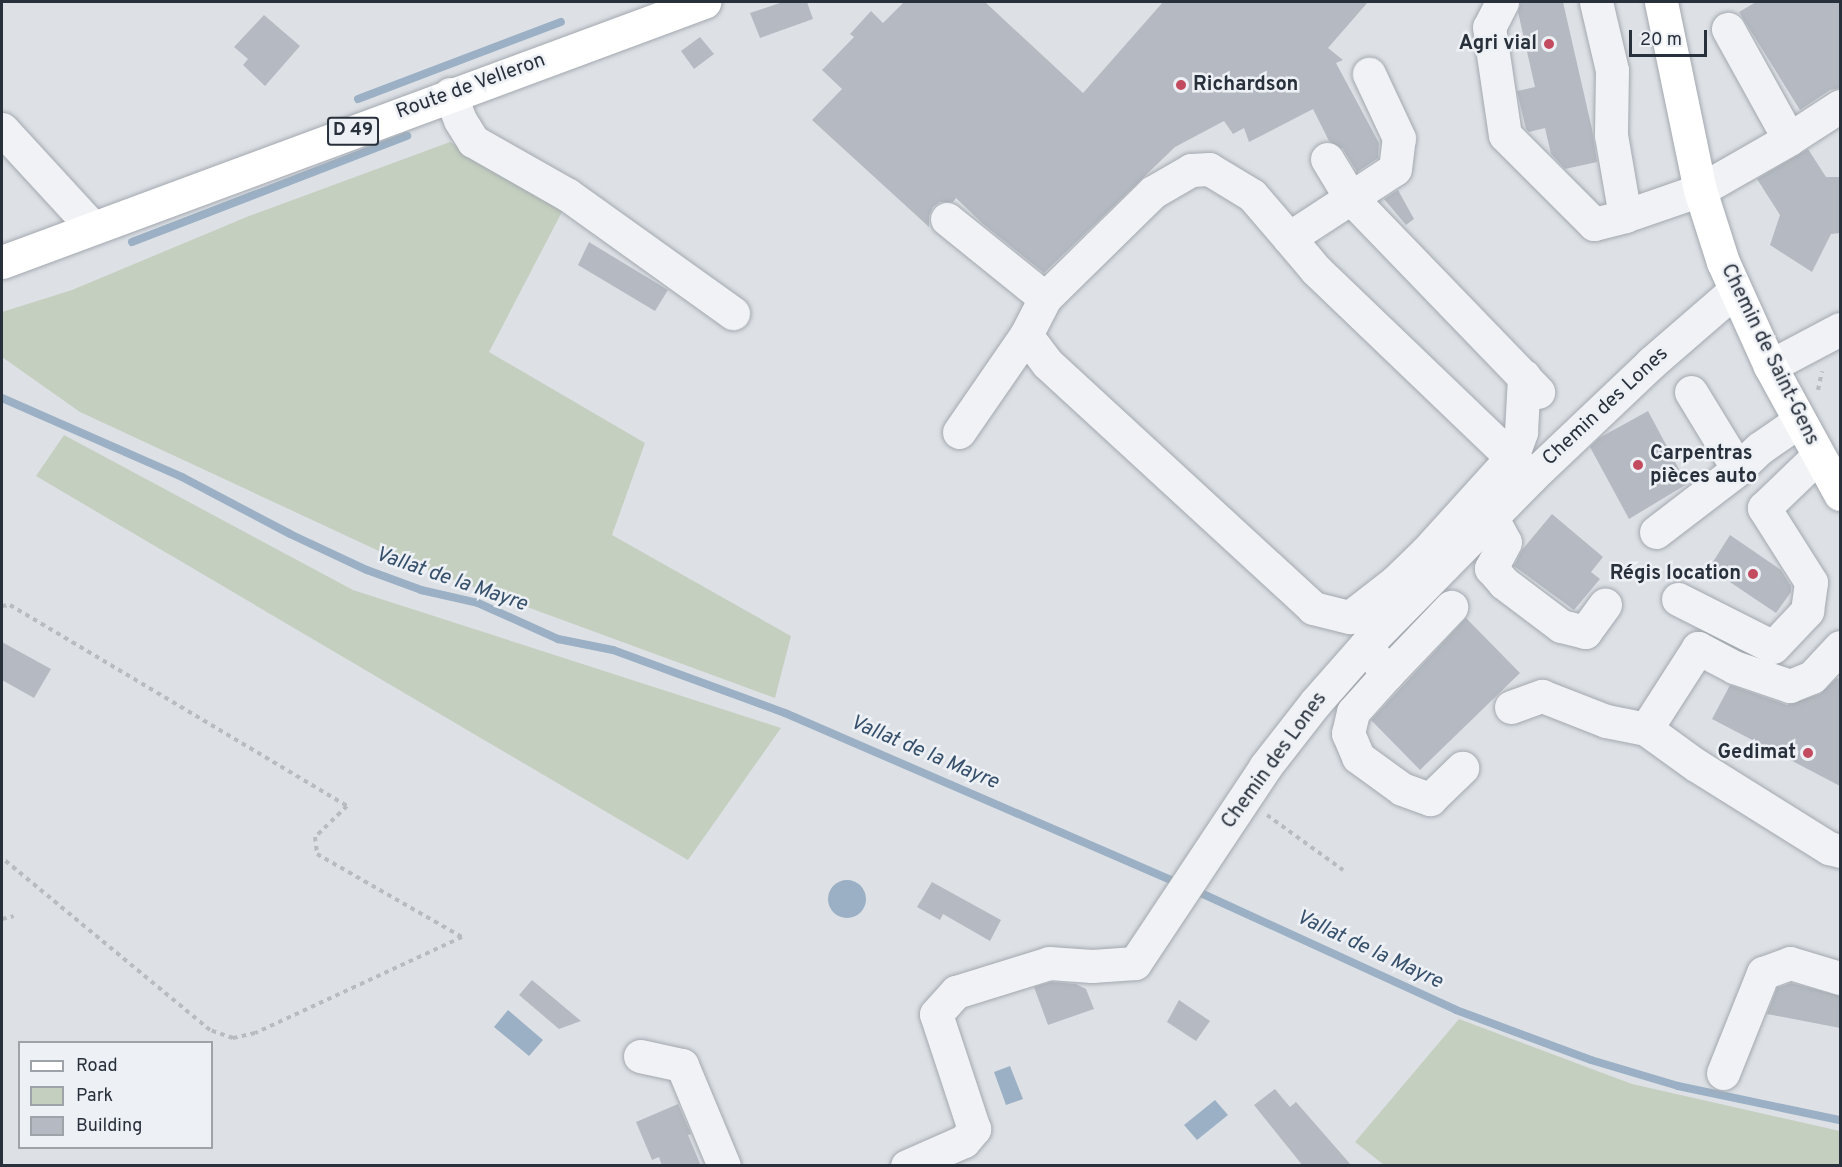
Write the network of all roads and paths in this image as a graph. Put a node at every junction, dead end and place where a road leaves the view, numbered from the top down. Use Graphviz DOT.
graph roads {
  1 [pos="704,2"];
  2 [pos="1502,2"];
  3 [pos="1596,2"];
  4 [pos="1661,2"];
  5 [pos="1728,29"];
  6 [pos="1369,74"];
  7 [pos="450,94"];
  8 [pos="1840,106"];
  9 [pos="2,129"];
  10 [pos="1789,138"];
  11 [pos="1327,159"];
  12 [pos="1700,190"];
  13 [pos="1350,197"];
  14 [pos="1625,216"];
  15 [pos="947,219"];
  16 [pos="93,228"];
  17 [pos="1289,238"];
  18 [pos="2,262"];
  19 [pos="1734,291"];
  20 [pos="1045,298"];
  21 [pos="733,313"];
  22 [pos="1833,334"];
  23 [pos="1026,335"];
  24 [pos="1770,366"];
  25 [pos="1692,392"];
  26 [pos="1811,410"];
  27 [pos="959,432"];
  28 [pos="1818,456"];
  29 [pos="1521,467"];
  30 [pos="1738,469"];
  31 [pos="1840,494"];
  32 [pos="1491,518"];
  33 [pos="1656,532"];
  34 [pos="1678,599"];
  35 [pos="1605,604"];
  36 [pos="2,606"];
  37 [pos="1451,607"];
  38 [pos="1366,645"];
  39 [pos="1840,647"];
  40 [pos="1387,674"];
  41 [pos="1511,708"];
  42 [pos="1646,729"];
  43 [pos="1461,768"];
  44 [pos="1246,797"];
  45 [pos="1840,851"];
  46 [pos="2,858"];
  47 [pos="1343,870"];
  48 [pos="14,916"];
  49 [pos="2,919"];
  50 [pos="1840,978"];
  51 [pos="640,1056"];
  52 [pos="1723,1073"];
  53 [pos="724,1166"];
  54 [pos="907,1166"];
  1 -- 7 [label="main road, Route de Velleron / D 49"];
  2 -- 14 [label="lane"];
  3 -- 14 [label="lane"];
  4 -- 12 [label="main road, Chemin de Saint-Gens"];
  5 -- 10 [label="lane"];
  6 -- 13 [label="lane"];
  7 -- 16 [label="main road, Route de Velleron / D 49"];
  7 -- 21 [label="lane"];
  8 -- 10 [label="lane"];
  9 -- 16 [label="lane"];
  10 -- 12 [label="lane"];
  11 -- 13 [label="lane"];
  12 -- 14 [label="lane"];
  12 -- 19 [label="main road, Chemin de Saint-Gens"];
  13 -- 17 [label="lane"];
  13 -- 29 [label="lane"];
  15 -- 20 [label="lane"];
  16 -- 18 [label="main road, Route de Velleron / D 49"];
  17 -- 20 [label="lane"];
  17 -- 29 [label="lane"];
  19 -- 24 [label="main road, Chemin de Saint-Gens"];
  19 -- 29 [label="lane, Chemin des Lones"];
  20 -- 23 [label="lane"];
  22 -- 24 [label="lane"];
  22 -- 26 [label="path"];
  23 -- 27 [label="lane"];
  23 -- 29 [label="lane"];
  24 -- 26 [label="main road, Chemin de Saint-Gens"];
  25 -- 30 [label="lane"];
  26 -- 28 [label="main road, Chemin de Saint-Gens"];
  26 -- 30 [label="lane"];
  28 -- 31 [label="main road, Chemin de Saint-Gens"];
  28 -- 34 [label="lane"];
  29 -- 32 [label="lane, Chemin des Lones"];
  30 -- 33 [label="lane"];
  32 -- 35 [label="lane"];
  32 -- 38 [label="lane, Chemin des Lones"];
  36 -- 46 [label="path"];
  37 -- 40 [label="lane"];
  38 -- 40 [label="lane"];
  38 -- 44 [label="lane, Chemin des Lones"];
  39 -- 42 [label="lane"];
  40 -- 43 [label="lane"];
  41 -- 42 [label="lane"];
  42 -- 45 [label="lane"];
  44 -- 47 [label="path"];
  44 -- 54 [label="lane, Chemin des Lones"];
  48 -- 49 [label="path"];
  50 -- 52 [label="lane"];
  51 -- 53 [label="lane"];
}
